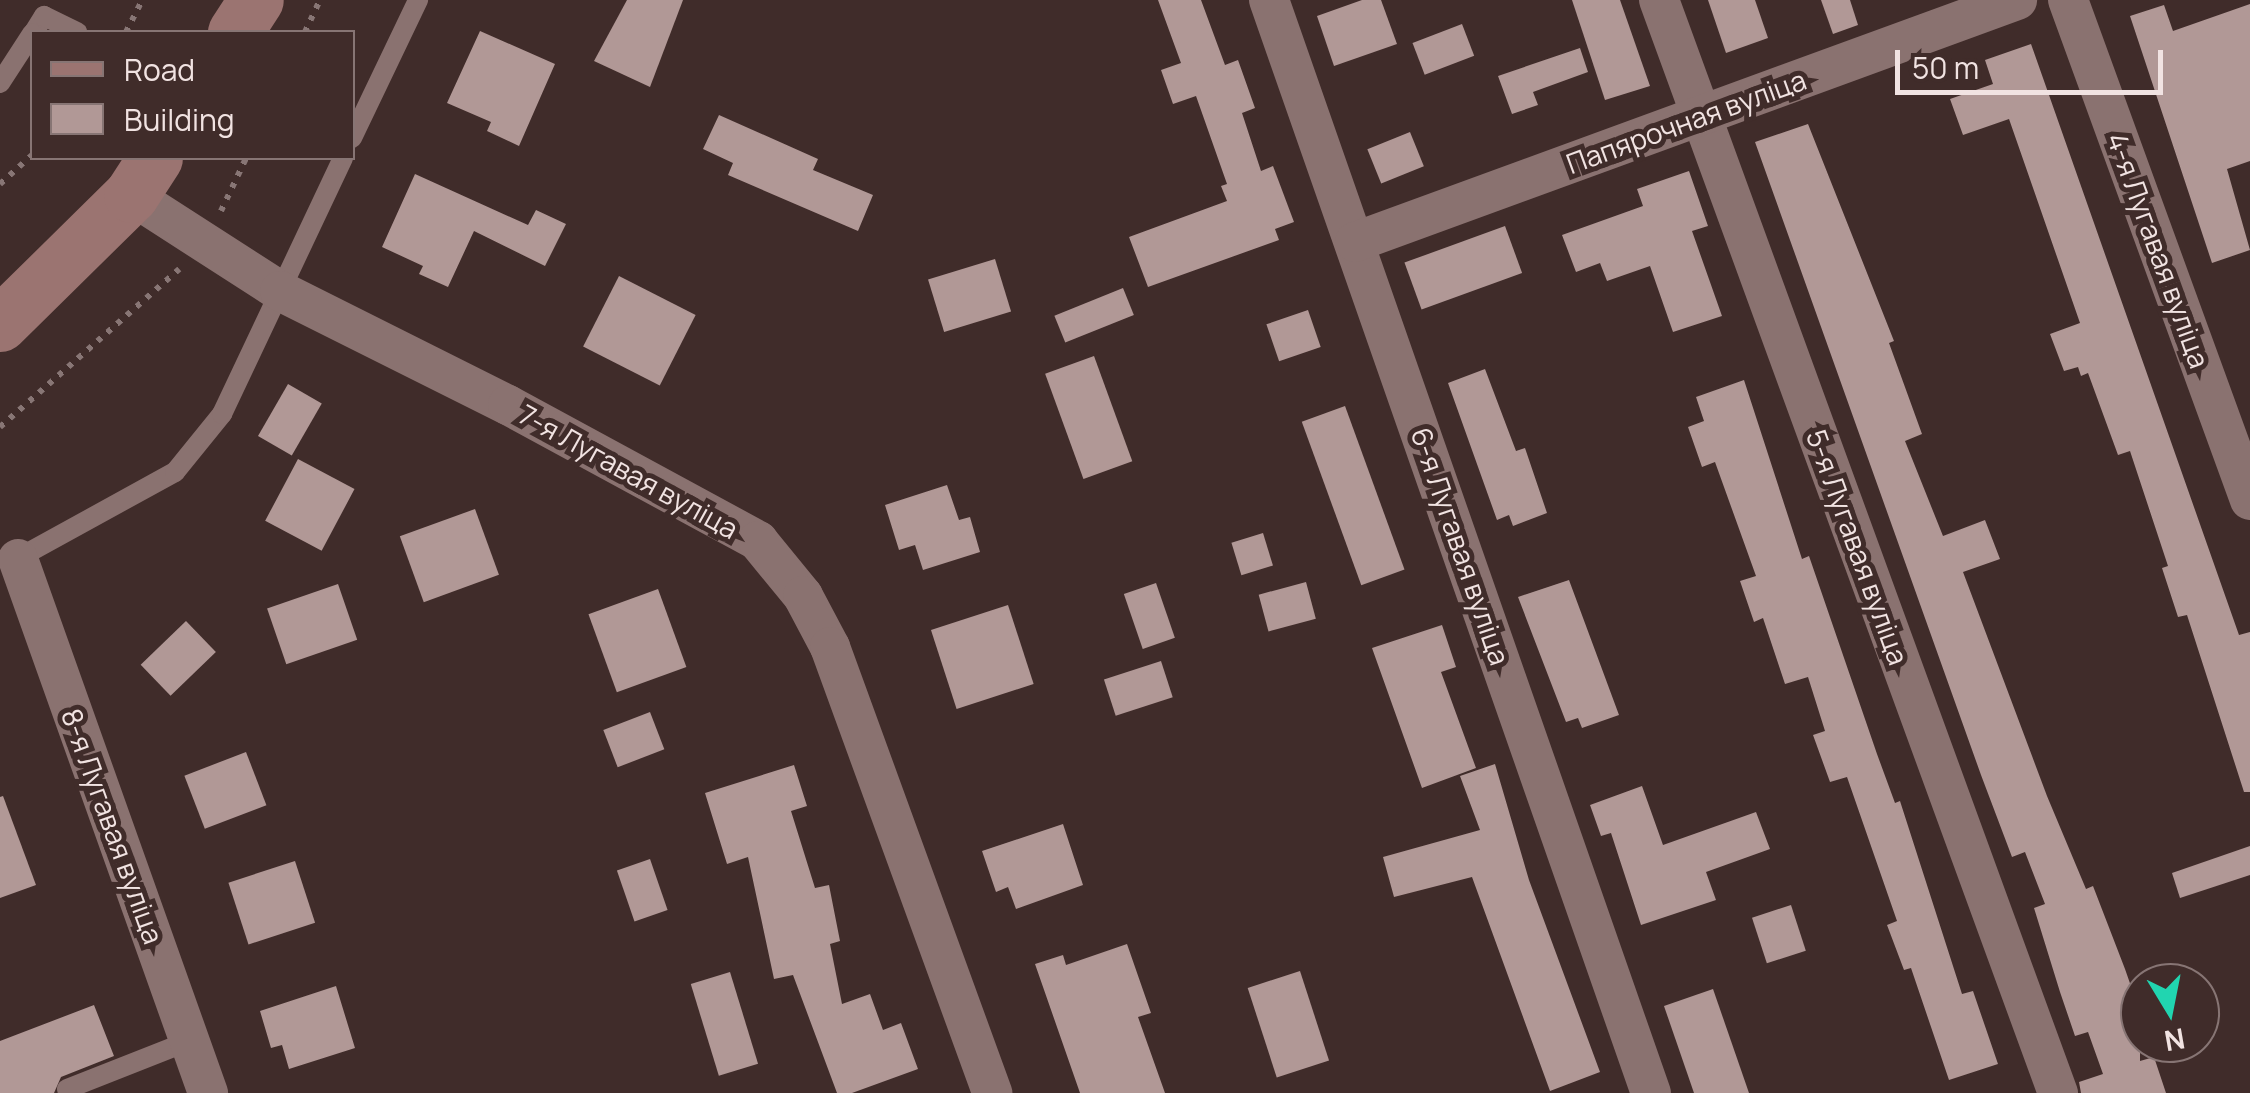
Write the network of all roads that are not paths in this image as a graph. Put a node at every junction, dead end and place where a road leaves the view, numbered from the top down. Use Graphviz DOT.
graph roads {
  1 [pos="256,0"];
  2 [pos="418,0"];
  3 [pos="1269,0"];
  4 [pos="1659,0"];
  5 [pos="2016,0"];
  6 [pos="2068,0"];
  7 [pos="40,21"];
  8 [pos="70,30"];
  9 [pos="236,30"];
  10 [pos="30,36"];
  11 [pos="0,83"];
  12 [pos="1700,116"];
  13 [pos="355,132"];
  14 [pos="343,160"];
  15 [pos="143,176"];
  16 [pos="1355,242"];
  17 [pos="280,292"];
  18 [pos="0,324"];
  19 [pos="2250,500"];
  20 [pos="9,563"];
  21 [pos="189,1041"];
  22 [pos="67,1088"];
  23 [pos="208,1093"];
  24 [pos="992,1093"];
  25 [pos="1652,1093"];
  26 [pos="2058,1093"];
  1 -- 9 [label="street"];
  2 -- 13 [label="lane"];
  3 -- 16 [label="street, 6-я Лугавая вуліца"];
  4 -- 12 [label="street, 5-я Лугавая вуліца"];
  5 -- 12 [label="street, Папярочная вуліца"];
  6 -- 19 [label="street, 4-я Лугавая вуліца"];
  7 -- 8 [label="lane"];
  10 -- 11 [label="lane"];
  12 -- 16 [label="street, Папярочная вуліца"];
  12 -- 26 [label="street, 5-я Лугавая вуліца"];
  14 -- 17 [label="lane"];
  15 -- 17 [label="street, 7-я Лугавая вуліца"];
  15 -- 18 [label="street"];
  16 -- 25 [label="street, 6-я Лугавая вуліца"];
  17 -- 20 [label="lane"];
  17 -- 24 [label="street, 7-я Лугавая вуліца"];
  20 -- 21 [label="street, 8-я Лугавая вуліца"];
  21 -- 22 [label="lane"];
  21 -- 23 [label="street, 8-я Лугавая вуліца"];
}
